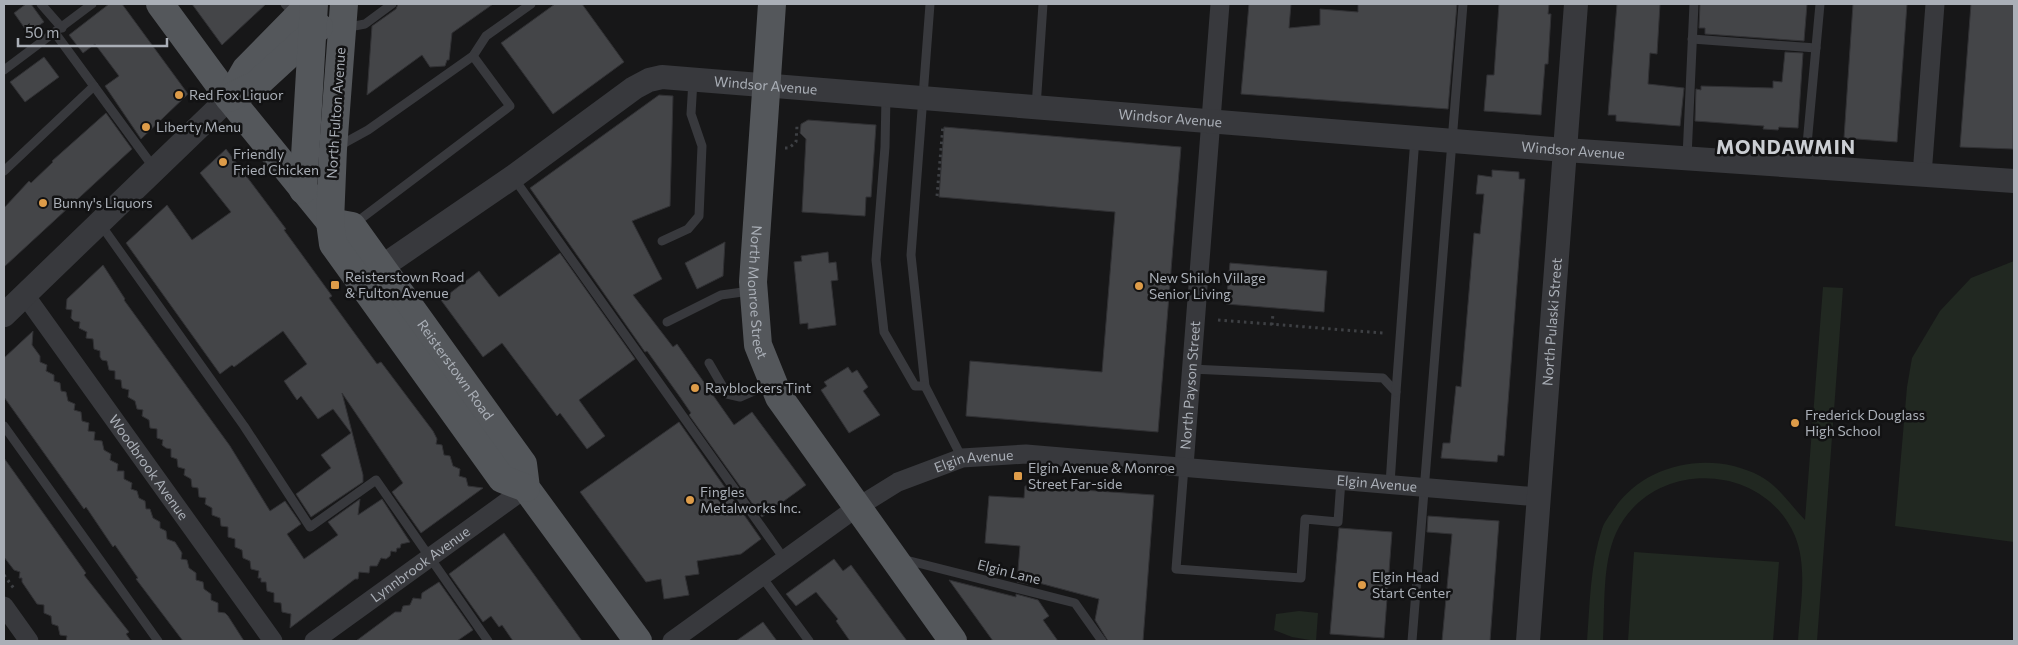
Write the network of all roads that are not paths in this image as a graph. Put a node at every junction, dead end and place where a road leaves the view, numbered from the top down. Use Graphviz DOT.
graph roads {
  1 [pos="41,4"];
  2 [pos="92,4"];
  3 [pos="160,4"];
  4 [pos="392,4"];
  5 [pos="531,4"];
  6 [pos="772,4"];
  7 [pos="930,4"];
  8 [pos="1043,4"];
  9 [pos="1220,4"];
  10 [pos="1463,4"];
  11 [pos="1576,4"];
  12 [pos="1694,4"];
  13 [pos="1820,4"];
  14 [pos="1935,4"];
  15 [pos="321,16"];
  16 [pos="58,30"];
  17 [pos="1692,39"];
  18 [pos="1816,48"];
  19 [pos="473,56"];
  20 [pos="4,70"];
  21 [pos="692,80"];
  22 [pos="94,86"];
  23 [pos="766,86"];
  24 [pos="886,95"];
  25 [pos="229,98"];
  26 [pos="924,98"];
  27 [pos="1036,107"];
  28 [pos="1211,121"];
  29 [pos="1415,136"];
  30 [pos="1454,140"];
  31 [pos="333,149"];
  32 [pos="1565,150"];
  33 [pos="1687,157"];
  34 [pos="1805,166"];
  35 [pos="156,169"];
  36 [pos="4,172"];
  37 [pos="1922,175"];
  38 [pos="513,176"];
  39 [pos="2014,181"];
  40 [pos="302,190"];
  41 [pos="100,223"];
  42 [pos="341,224"];
  43 [pos="662,241"];
  44 [pos="383,266"];
  45 [pos="753,290"];
  46 [pos="25,294"];
  47 [pos="4,315"];
  48 [pos="667,322"];
  49 [pos="709,363"];
  50 [pos="1191,369"];
  51 [pos="772,383"];
  52 [pos="926,386"];
  53 [pos="1396,392"];
  54 [pos="4,426"];
  55 [pos="962,458"];
  56 [pos="1184,466"];
  57 [pos="1341,480"];
  58 [pos="1390,484"];
  59 [pos="1425,487"];
  60 [pos="526,488"];
  61 [pos="1538,497"];
  62 [pos="856,508"];
  63 [pos="892,556"];
  64 [pos="429,557"];
  65 [pos="785,560"];
  66 [pos="762,576"];
  67 [pos="4,606"];
  68 [pos="29,641"];
  69 [pos="158,641"];
  70 [pos="273,641"];
  71 [pos="314,641"];
  72 [pos="488,641"];
  73 [pos="638,641"];
  74 [pos="672,641"];
  75 [pos="809,641"];
  76 [pos="953,641"];
  77 [pos="1102,641"];
  78 [pos="1412,641"];
  79 [pos="1528,641"];
  1 -- 16 [label="lane"];
  2 -- 16 [label="lane"];
  3 -- 25 [label="main road, Reisterstown Road"];
  4 -- 15 [label="lane"];
  5 -- 19 [label="lane"];
  6 -- 23 [label="main road, North Monroe Street"];
  7 -- 26 [label="lane"];
  8 -- 27 [label="lane"];
  9 -- 28 [label="street, North Payson Street"];
  10 -- 30 [label="lane"];
  11 -- 32 [label="street, North Pulaski Street"];
  12 -- 17 [label="lane"];
  13 -- 18 [label="lane"];
  14 -- 37 [label="street"];
  15 -- 25 [label="main road"];
  15 -- 31 [label="main road, North Fulton Avenue"];
  15 -- 40 [label="main road, North Fulton Avenue"];
  16 -- 20 [label="lane"];
  16 -- 22 [label="lane"];
  17 -- 18 [label="lane"];
  17 -- 33 [label="lane"];
  18 -- 34 [label="lane"];
  19 -- 31 [label="lane"];
  19 -- 42 [label="lane"];
  21 -- 23 [label="street, Windsor Avenue"];
  21 -- 38 [label="street, Windsor Avenue"];
  21 -- 43 [label="lane"];
  22 -- 35 [label="lane"];
  22 -- 36 [label="lane"];
  23 -- 24 [label="street, Windsor Avenue"];
  23 -- 45 [label="main road, North Monroe Street"];
  24 -- 26 [label="street, Windsor Avenue"];
  24 -- 52 [label="lane"];
  25 -- 35 [label="street"];
  25 -- 40 [label="main road, Reisterstown Road"];
  26 -- 27 [label="street, Windsor Avenue"];
  26 -- 52 [label="lane"];
  27 -- 28 [label="street, Windsor Avenue"];
  28 -- 29 [label="street, Windsor Avenue"];
  28 -- 50 [label="street, North Payson Street"];
  29 -- 30 [label="street, Windsor Avenue"];
  29 -- 53 [label="lane"];
  30 -- 32 [label="street, Windsor Avenue"];
  30 -- 59 [label="lane"];
  31 -- 42 [label="main road, North Fulton Avenue"];
  32 -- 33 [label="street, Windsor Avenue"];
  32 -- 61 [label="street, North Pulaski Street"];
  33 -- 34 [label="street, Windsor Avenue"];
  34 -- 37 [label="street, Windsor Avenue"];
  35 -- 41 [label="street"];
  37 -- 39 [label="street, Windsor Avenue"];
  38 -- 44 [label="street, Windsor Avenue"];
  38 -- 65 [label="lane"];
  40 -- 42 [label="main road, Reisterstown Road"];
  41 -- 46 [label="street"];
  41 -- 64 [label="lane"];
  42 -- 44 [label="main road, Reisterstown Road"];
  42 -- 60 [label="main road, Reisterstown Road"];
  44 -- 60 [label="main road, Reisterstown Road"];
  45 -- 48 [label="lane"];
  45 -- 51 [label="main road, North Monroe Street"];
  46 -- 47 [label="street"];
  46 -- 70 [label="street, Woodbrook Avenue"];
  49 -- 51 [label="lane"];
  50 -- 53 [label="lane"];
  50 -- 56 [label="street, North Payson Street"];
  51 -- 62 [label="main road, North Monroe Street"];
  52 -- 55 [label="lane"];
  53 -- 58 [label="lane"];
  54 -- 69 [label="lane"];
  55 -- 56 [label="street, Elgin Avenue"];
  55 -- 62 [label="street, Elgin Avenue"];
  56 -- 57 [label="street, Elgin Avenue"];
  56 -- 57 [label="lane"];
  57 -- 58 [label="street, Elgin Avenue"];
  58 -- 59 [label="street, Elgin Avenue"];
  59 -- 61 [label="street, Elgin Avenue"];
  59 -- 78 [label="lane"];
  60 -- 64 [label="street, Lynnbrook Avenue"];
  60 -- 73 [label="main road, Reisterstown Road"];
  61 -- 79 [label="street, North Pulaski Street"];
  62 -- 63 [label="main road, North Monroe Street"];
  62 -- 65 [label="street, Elgin Avenue"];
  63 -- 76 [label="main road, North Monroe Street"];
  63 -- 77 [label="lane, Elgin Lane"];
  64 -- 71 [label="street, Lynnbrook Avenue"];
  64 -- 72 [label="lane"];
  65 -- 66 [label="street, Elgin Avenue"];
  66 -- 74 [label="street, Elgin Avenue"];
  66 -- 75 [label="lane"];
  67 -- 68 [label="street"];
}
